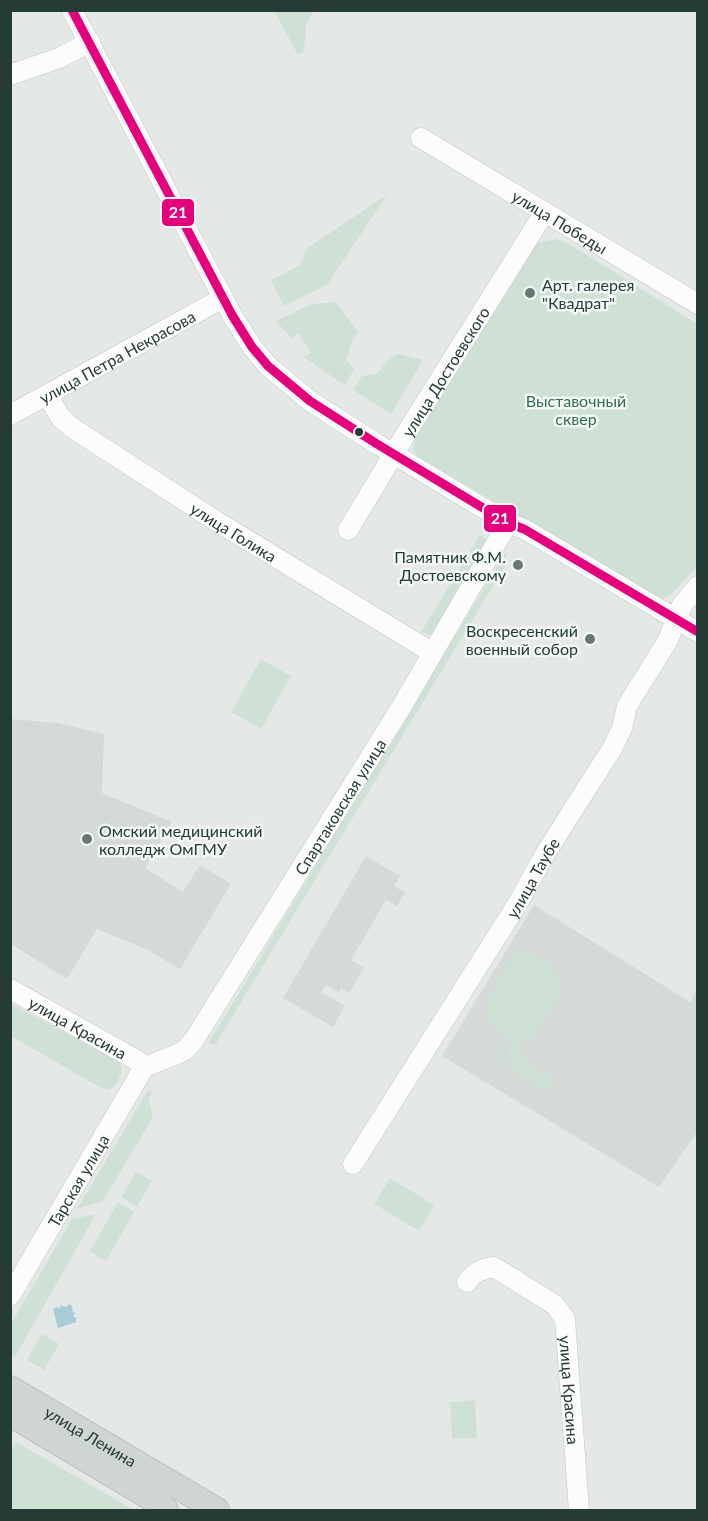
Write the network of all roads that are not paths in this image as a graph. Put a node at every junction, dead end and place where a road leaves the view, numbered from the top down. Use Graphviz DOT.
graph roads {
  1 [pos="72,10"];
  2 [pos="90,42"];
  3 [pos="10,75"];
  4 [pos="421,138"];
  5 [pos="544,213"];
  6 [pos="223,298"];
  7 [pos="698,304"];
  8 [pos="47,395"];
  9 [pos="10,415"];
  10 [pos="394,454"];
  11 [pos="508,523"];
  12 [pos="348,530"];
  13 [pos="698,586"];
  14 [pos="675,620"];
  15 [pos="698,632"];
  16 [pos="433,653"];
  17 [pos="10,989"];
  18 [pos="147,1066"];
  19 [pos="352,1164"];
  20 [pos="466,1282"];
  21 [pos="10,1296"];
  22 [pos="10,1388"];
  23 [pos="10,1414"];
  24 [pos="166,1510"];
  25 [pos="217,1510"];
  26 [pos="579,1510"];
  1 -- 2 [label="street"];
  2 -- 3 [label="street"];
  2 -- 6 [label="street"];
  4 -- 5 [label="street, улица Победы"];
  5 -- 7 [label="street, улица Победы"];
  5 -- 10 [label="street, улица Достоевского"];
  6 -- 8 [label="street, улица Петра Некрасова"];
  6 -- 10 [label="street"];
  8 -- 9 [label="street, улица Петра Некрасова"];
  8 -- 16 [label="street, улица Голика"];
  10 -- 11 [label="street"];
  10 -- 12 [label="street, улица Достоевского"];
  11 -- 14 [label="street"];
  11 -- 16 [label="street, Спартаковская улица"];
  13 -- 14 [label="street, улица Таубе"];
  14 -- 15 [label="street"];
  14 -- 19 [label="street, улица Таубе"];
  16 -- 18 [label="street, Спартаковская улица"];
  17 -- 18 [label="street, улица Красина"];
  18 -- 21 [label="street, Тарская улица"];
  20 -- 26 [label="street, улица Красина"];
  22 -- 25 [label="main road, улица Ленина"];
  23 -- 24 [label="main road, улица Ленина"];
}
